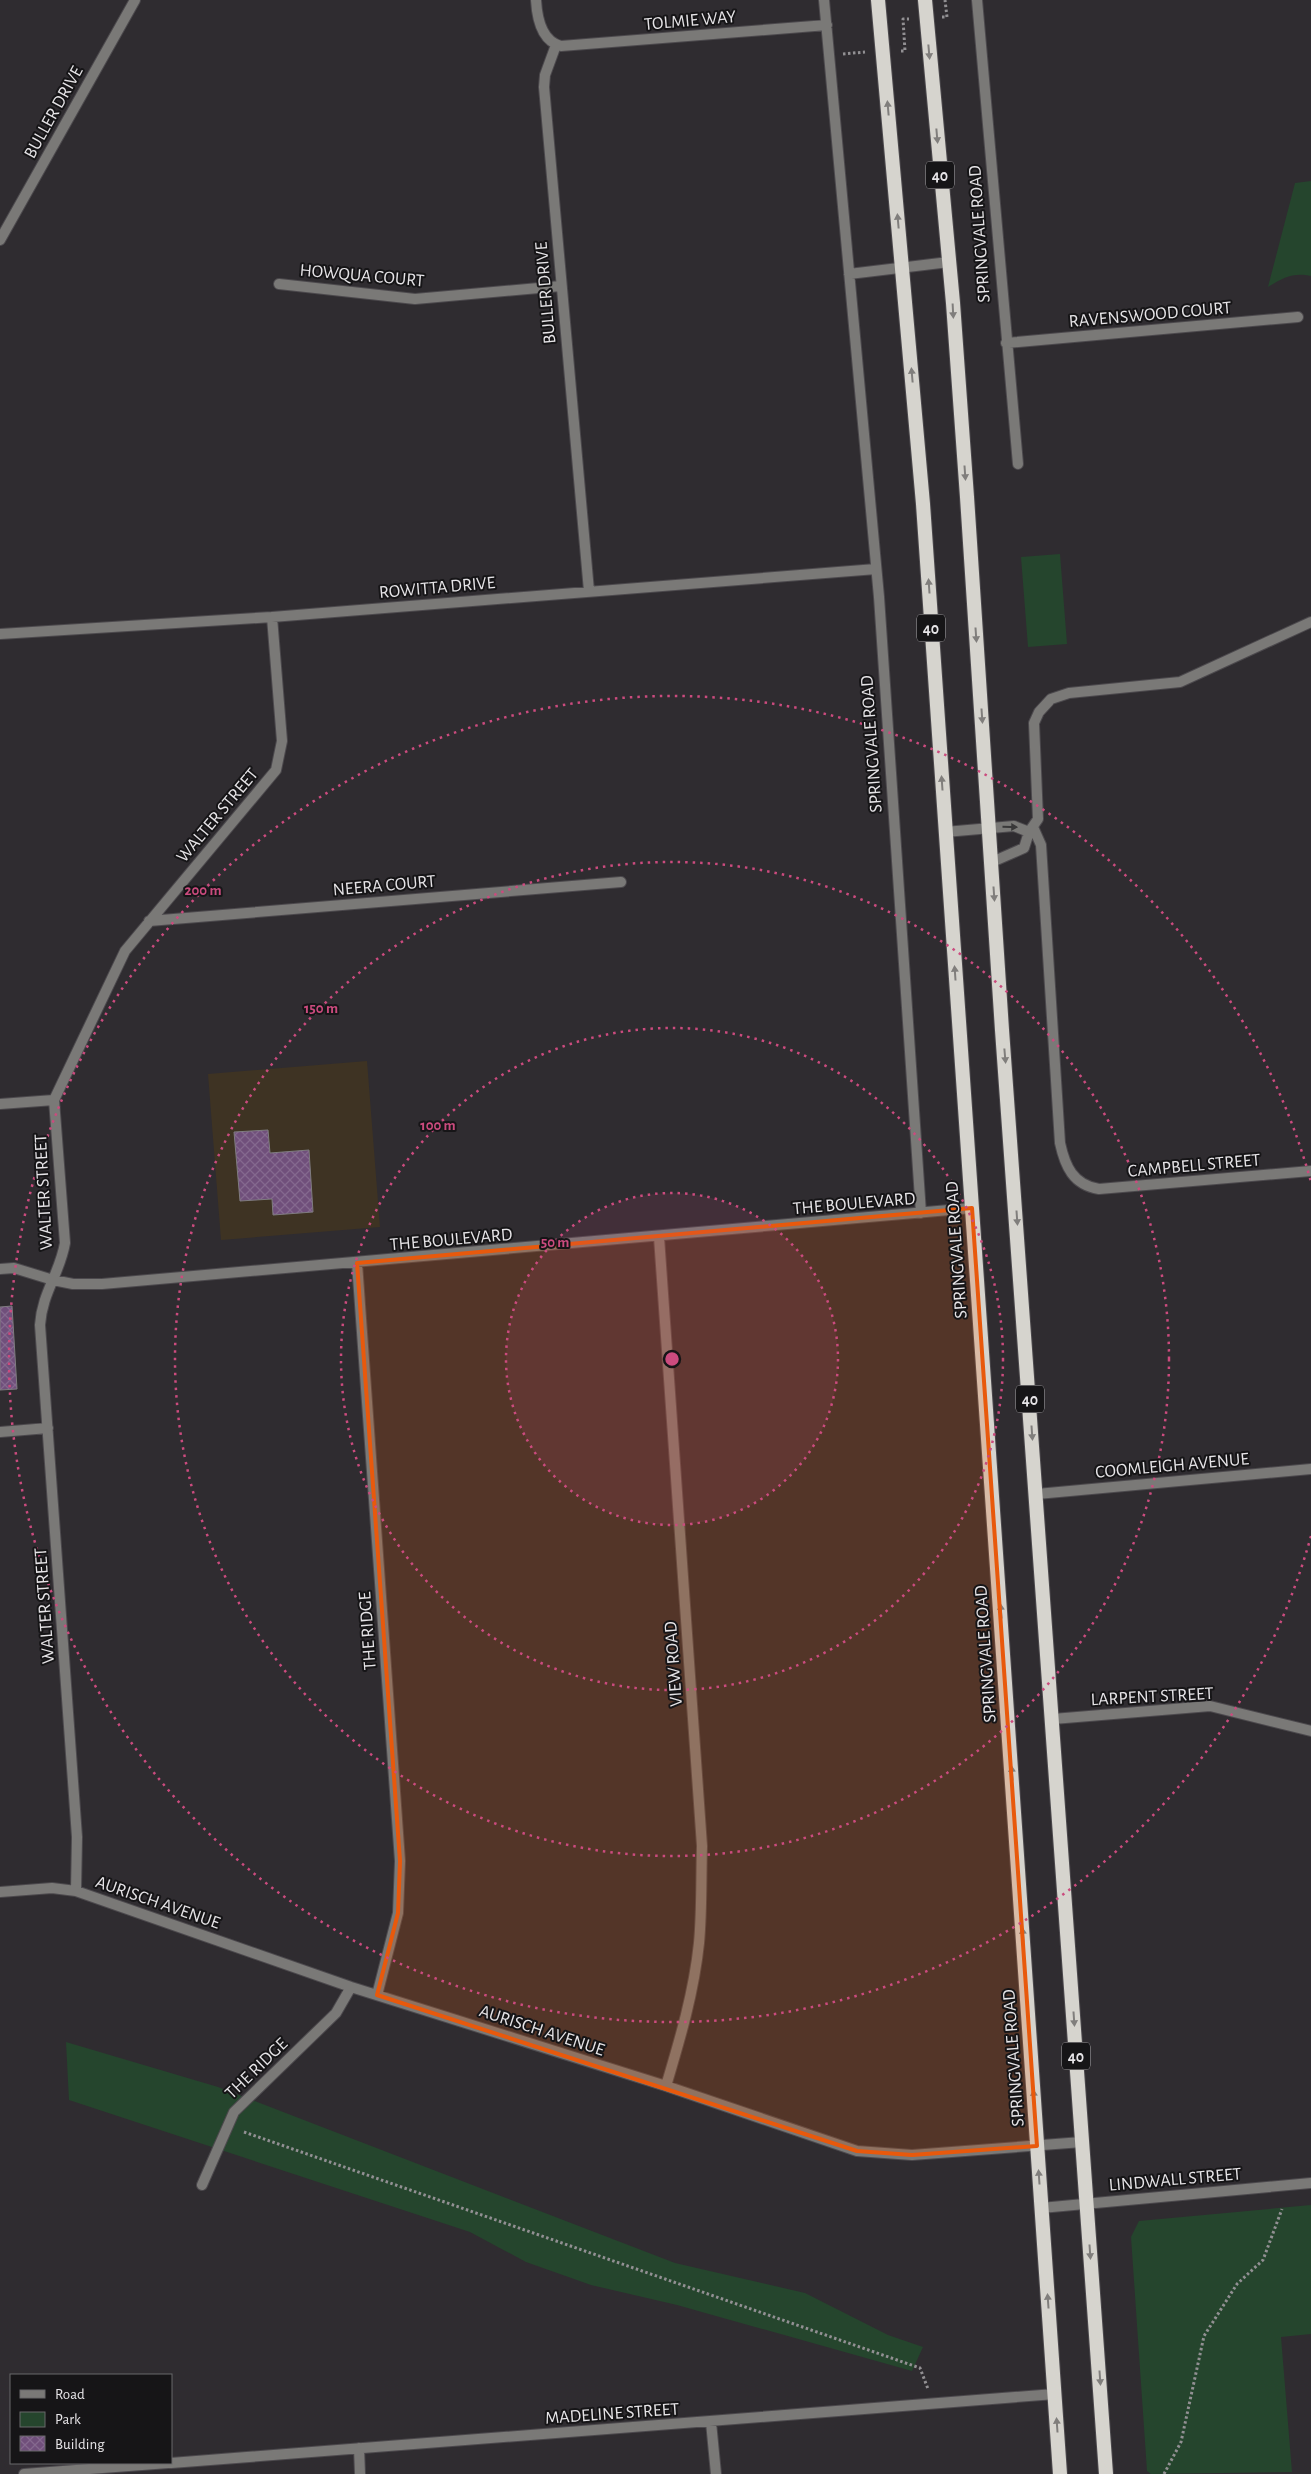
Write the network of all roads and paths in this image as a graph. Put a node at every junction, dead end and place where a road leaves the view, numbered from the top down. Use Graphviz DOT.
graph roads {
  1 [pos="135,0"];
  2 [pos="536,0"];
  3 [pos="824,0"];
  4 [pos="878,0"];
  5 [pos="925,0"];
  6 [pos="977,0"];
  7 [pos="827,25"];
  8 [pos="556,45"];
  9 [pos="0,240"];
  10 [pos="948,262"];
  11 [pos="902,269"];
  12 [pos="849,274"];
  13 [pos="279,284"];
  14 [pos="561,286"];
  15 [pos="1298,317"];
  16 [pos="1006,343"];
  17 [pos="1018,464"];
  18 [pos="876,569"];
  19 [pos="589,591"];
  20 [pos="272,617"];
  21 [pos="1310,624"];
  22 [pos="0,634"];
  23 [pos="990,828"];
  24 [pos="1031,829"];
  25 [pos="945,832"];
  26 [pos="992,862"];
  27 [pos="621,882"];
  28 [pos="149,921"];
  29 [pos="54,1100"];
  30 [pos="0,1104"];
  31 [pos="1311,1171"];
  32 [pos="972,1208"];
  33 [pos="921,1213"];
  34 [pos="660,1237"];
  35 [pos="357,1263"];
  36 [pos="0,1269"];
  37 [pos="53,1280"];
  38 [pos="48,1428"];
  39 [pos="0,1432"];
  40 [pos="1311,1469"];
  41 [pos="1037,1494"];
  42 [pos="1053,1719"];
  43 [pos="1311,1731"];
  44 [pos="76,1891"];
  45 [pos="0,1892"];
  46 [pos="351,1986"];
  47 [pos="378,1995"];
  48 [pos="666,2086"];
  49 [pos="244,2132"];
  50 [pos="1082,2142"];
  51 [pos="1037,2146"];
  52 [pos="1311,2183"];
  53 [pos="202,2185"];
  54 [pos="1087,2204"];
  55 [pos="1041,2208"];
  56 [pos="1282,2210"];
  57 [pos="1055,2394"];
  58 [pos="933,2404"];
  59 [pos="711,2422"];
  60 [pos="359,2448"];
  61 [pos="172,2463"];
  62 [pos="157,2464"];
  63 [pos="24,2474"];
  64 [pos="360,2474"];
  65 [pos="716,2474"];
  66 [pos="1060,2474"];
  67 [pos="1106,2474"];
  68 [pos="1164,2474"];
  1 -- 9 [label="street, BULLER DRIVE"];
  2 -- 8 [label="street"];
  3 -- 7 [label="street, SPRINGVALE ROAD"];
  11 -- 4 [label="highway, SPRINGVALE ROAD / 40, one-way"];
  5 -- 10 [label="highway, SPRINGVALE ROAD / 40, one-way"];
  6 -- 16 [label="street, SPRINGVALE ROAD"];
  7 -- 8 [label="street, TOLMIE WAY"];
  7 -- 12 [label="street, SPRINGVALE ROAD"];
  8 -- 14 [label="street, BULLER DRIVE"];
  10 -- 11 [label="street, SPRINGVALE ROAD"];
  10 -- 23 [label="highway, SPRINGVALE ROAD / 40, one-way"];
  11 -- 12 [label="street, SPRINGVALE ROAD"];
  25 -- 11 [label="highway, SPRINGVALE ROAD / 40, one-way"];
  12 -- 18 [label="street, SPRINGVALE ROAD"];
  13 -- 14 [label="street, HOWQUA COURT"];
  14 -- 19 [label="street, BULLER DRIVE"];
  15 -- 16 [label="street, RAVENSWOOD COURT"];
  16 -- 17 [label="street, SPRINGVALE ROAD"];
  18 -- 19 [label="street, ROWITTA DRIVE"];
  18 -- 33 [label="street, SPRINGVALE ROAD"];
  19 -- 20 [label="street, ROWITTA DRIVE"];
  20 -- 22 [label="street, ROWITTA DRIVE"];
  20 -- 28 [label="street, WALTER STREET"];
  21 -- 24 [label="street"];
  23 -- 24 [label="street, one-way"];
  23 -- 25 [label="street"];
  23 -- 26 [label="highway, SPRINGVALE ROAD / 40"];
  24 -- 26 [label="street"];
  24 -- 31 [label="street, CAMPBELL STREET"];
  32 -- 25 [label="highway, SPRINGVALE ROAD / 40, one-way"];
  26 -- 41 [label="highway, SPRINGVALE ROAD / 40, one-way"];
  27 -- 28 [label="street, NEERA COURT"];
  28 -- 29 [label="street, WALTER STREET"];
  29 -- 30 [label="street"];
  29 -- 37 [label="street, WALTER STREET"];
  32 -- 33 [label="street, THE BOULEVARD"];
  51 -- 32 [label="highway, SPRINGVALE ROAD / 40, one-way"];
  33 -- 34 [label="street, THE BOULEVARD"];
  34 -- 35 [label="street, THE BOULEVARD"];
  34 -- 48 [label="street, VIEW ROAD"];
  35 -- 37 [label="street, THE BOULEVARD"];
  35 -- 47 [label="street, THE RIDGE"];
  36 -- 37 [label="street, THE BOULEVARD"];
  37 -- 38 [label="street, WALTER STREET"];
  38 -- 39 [label="street"];
  38 -- 44 [label="street, WALTER STREET"];
  40 -- 41 [label="street, COOMLEIGH AVENUE"];
  41 -- 42 [label="highway, SPRINGVALE ROAD / 40"];
  42 -- 43 [label="street, LARPENT STREET"];
  42 -- 50 [label="highway, SPRINGVALE ROAD / 40, one-way"];
  44 -- 45 [label="street, AURISCH AVENUE"];
  44 -- 46 [label="street, AURISCH AVENUE"];
  46 -- 47 [label="street, AURISCH AVENUE"];
  46 -- 53 [label="street, THE RIDGE"];
  47 -- 48 [label="street, AURISCH AVENUE"];
  48 -- 51 [label="street, AURISCH AVENUE"];
  49 -- 58 [label="path"];
  50 -- 51 [label="street, AURISCH AVENUE"];
  50 -- 54 [label="highway, SPRINGVALE ROAD / 40"];
  55 -- 51 [label="highway, SPRINGVALE ROAD / 40, one-way"];
  52 -- 54 [label="street, LINDWALL STREET"];
  54 -- 55 [label="street, LINDWALL STREET"];
  54 -- 67 [label="highway, SPRINGVALE ROAD / 40, one-way"];
  57 -- 55 [label="highway, SPRINGVALE ROAD / 40, one-way"];
  56 -- 68 [label="path"];
  57 -- 58 [label="street, MADELINE STREET"];
  66 -- 57 [label="highway, SPRINGVALE ROAD / 40, one-way"];
  58 -- 59 [label="street, MADELINE STREET"];
  59 -- 60 [label="street, MADELINE STREET"];
  59 -- 65 [label="street"];
  60 -- 61 [label="street, MADELINE STREET"];
  60 -- 64 [label="street"];
  62 -- 63 [label="street, MADELINE STREET"];
}
